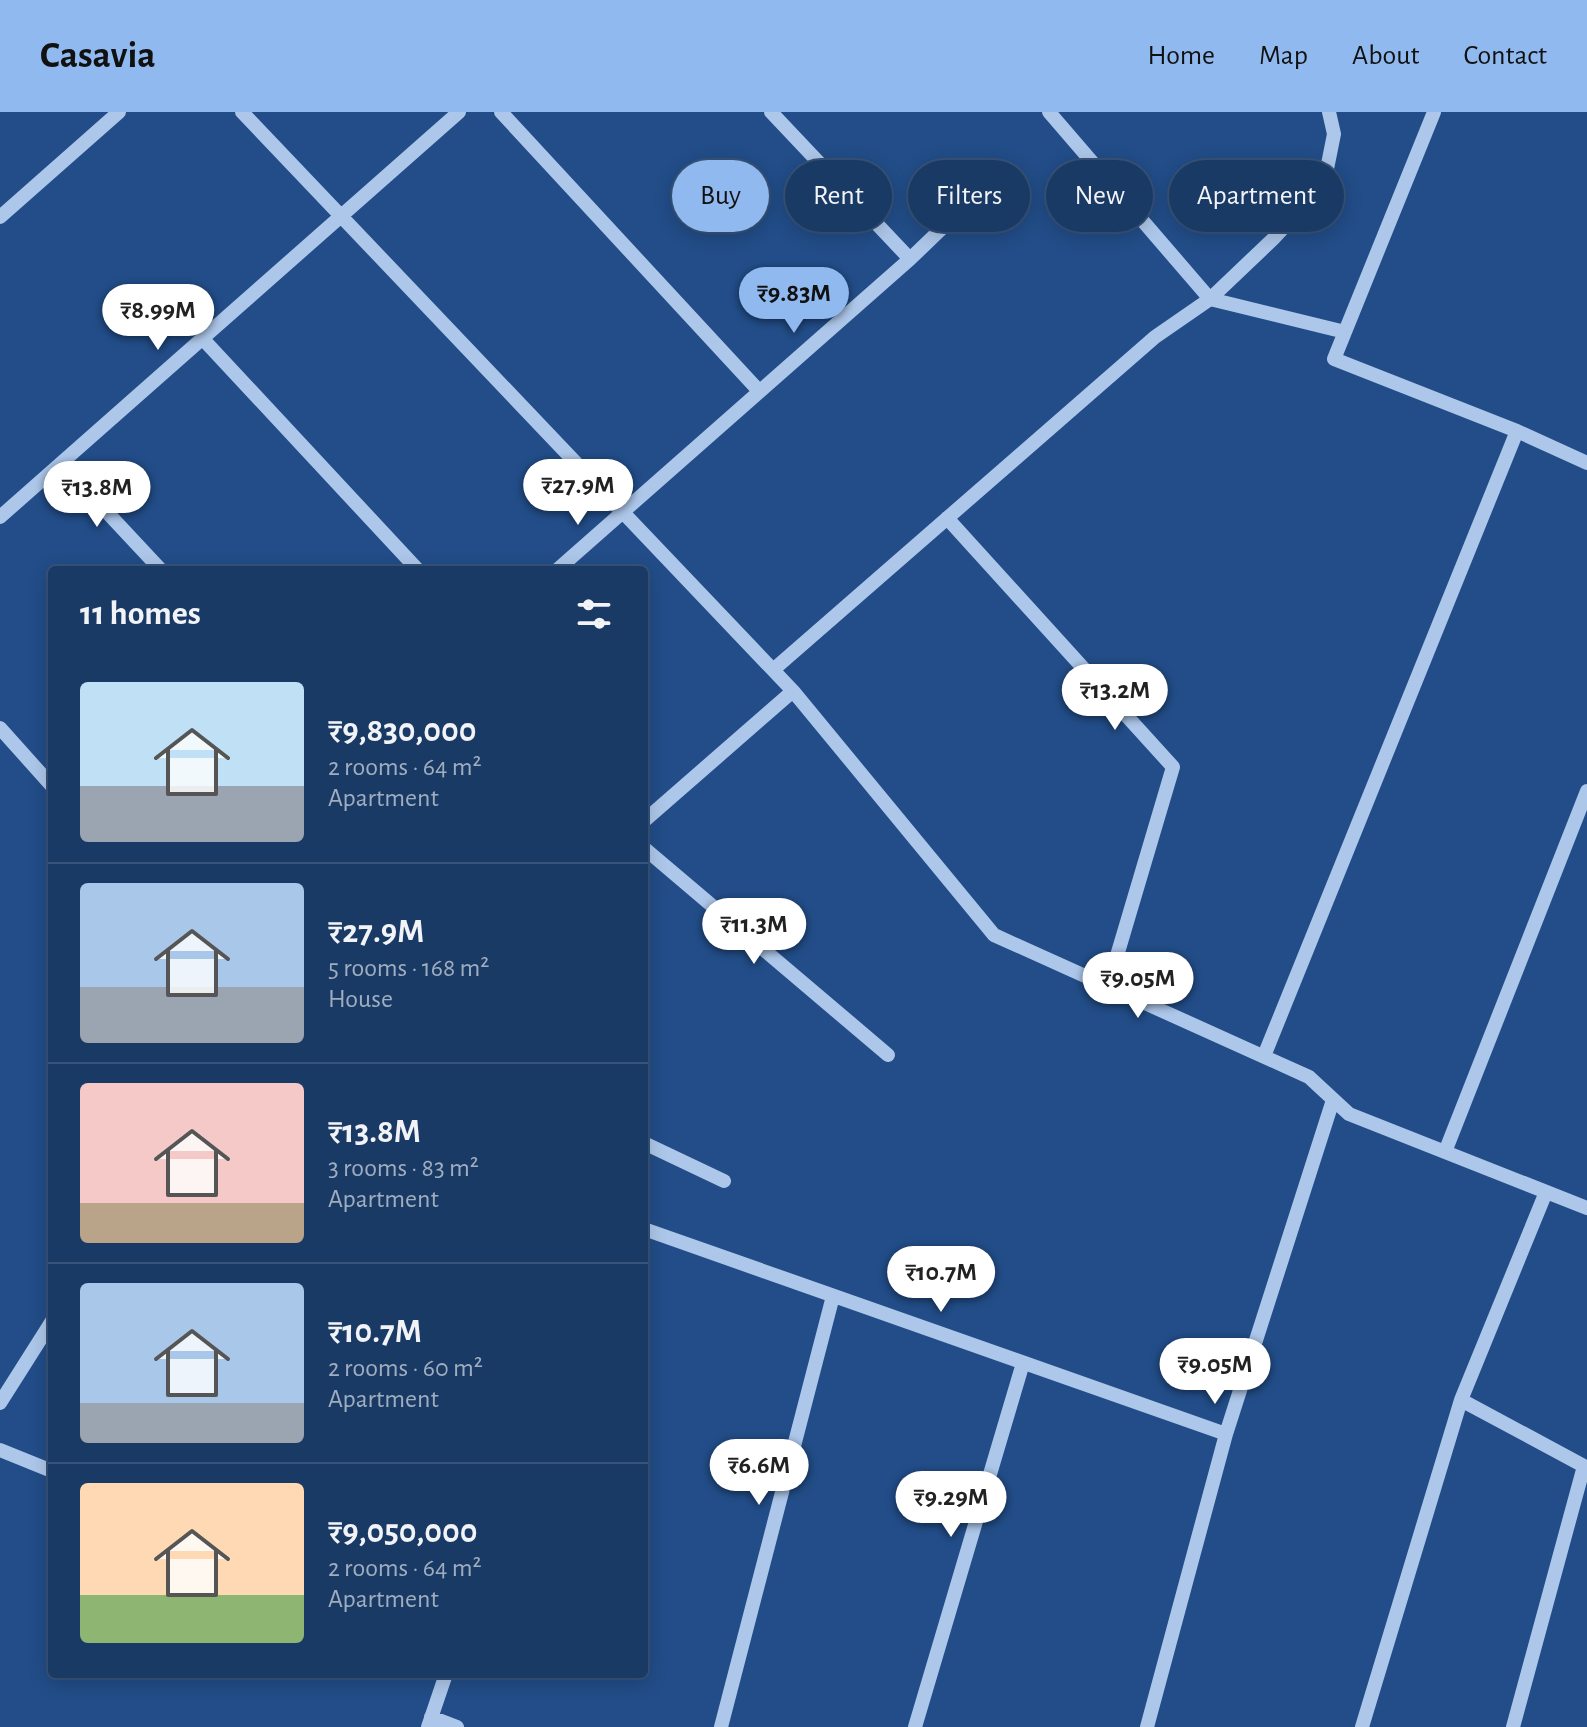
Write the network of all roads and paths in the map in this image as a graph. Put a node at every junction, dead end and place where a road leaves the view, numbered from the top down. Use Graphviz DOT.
graph roads {
  1 [pos="119,112"];
  2 [pos="242,112"];
  3 [pos="459,112"];
  4 [pos="501,112"];
  5 [pos="771,112"];
  6 [pos="1049,112"];
  7 [pos="1329,112"];
  8 [pos="1434,112"];
  9 [pos="340,215"];
  10 [pos="0,217"];
  11 [pos="938,232"];
  12 [pos="910,259"];
  13 [pos="1210,299"];
  14 [pos="1345,332"];
  15 [pos="202,338"];
  16 [pos="759,391"];
  17 [pos="1517,431"];
  18 [pos="61,463"];
  19 [pos="1587,463"];
  20 [pos="623,513"];
  21 [pos="0,517"];
  22 [pos="947,518"];
  23 [pos="157,566"];
  24 [pos="414,566"];
  25 [pos="562,566"];
  26 [pos="773,670"];
  27 [pos="793,691"];
  28 [pos="0,728"];
  29 [pos="48,782"];
  30 [pos="1587,791"];
  31 [pos="648,818"];
  32 [pos="648,851"];
  33 [pos="1108,986"];
  34 [pos="888,1055"];
  35 [pos="1264,1056"];
  36 [pos="1333,1100"];
  37 [pos="648,1145"];
  38 [pos="1445,1152"];
  39 [pos="724,1181"];
  40 [pos="1546,1192"];
  41 [pos="1587,1208"];
  42 [pos="648,1230"];
  43 [pos="833,1296"];
  44 [pos="48,1327"];
  45 [pos="1023,1363"];
  46 [pos="1461,1400"];
  47 [pos="0,1403"];
  48 [pos="1226,1434"];
  49 [pos="0,1450"];
  50 [pos="48,1469"];
  51 [pos="445,1678"];
  52 [pos="429,1722"];
  53 [pos="457,1727"];
  54 [pos="721,1727"];
  55 [pos="915,1727"];
  56 [pos="1147,1727"];
  57 [pos="1362,1727"];
  58 [pos="1513,1727"];
  1 -- 10 [label="street"];
  2 -- 9 [label="street"];
  3 -- 9 [label="street"];
  4 -- 16 [label="street"];
  5 -- 12 [label="street"];
  6 -- 13 [label="street"];
  7 -- 13 [label="street"];
  8 -- 14 [label="street"];
  9 -- 15 [label="street"];
  9 -- 20 [label="street"];
  11 -- 12 [label="street"];
  12 -- 16 [label="street"];
  13 -- 14 [label="street"];
  13 -- 22 [label="street"];
  14 -- 17 [label="street"];
  15 -- 18 [label="street"];
  15 -- 24 [label="street"];
  16 -- 20 [label="street"];
  17 -- 19 [label="street"];
  17 -- 35 [label="street"];
  18 -- 21 [label="street"];
  18 -- 23 [label="street"];
  20 -- 25 [label="street"];
  20 -- 26 [label="street"];
  22 -- 26 [label="street"];
  22 -- 33 [label="street"];
  26 -- 27 [label="street"];
  27 -- 31 [label="street"];
  27 -- 33 [label="street"];
  28 -- 29 [label="street"];
  30 -- 38 [label="street"];
  32 -- 34 [label="street"];
  33 -- 35 [label="street"];
  35 -- 36 [label="street"];
  36 -- 38 [label="street"];
  36 -- 48 [label="street"];
  37 -- 39 [label="street"];
  38 -- 40 [label="street"];
  40 -- 41 [label="street"];
  40 -- 46 [label="street"];
  42 -- 43 [label="street"];
  43 -- 45 [label="street"];
  43 -- 54 [label="street"];
  44 -- 47 [label="street"];
  45 -- 48 [label="street"];
  45 -- 55 [label="street"];
  46 -- 57 [label="street"];
  46 -- 58 [label="street"];
  48 -- 56 [label="street"];
  49 -- 50 [label="street"];
  51 -- 52 [label="street"];
  52 -- 53 [label="street"];
}
